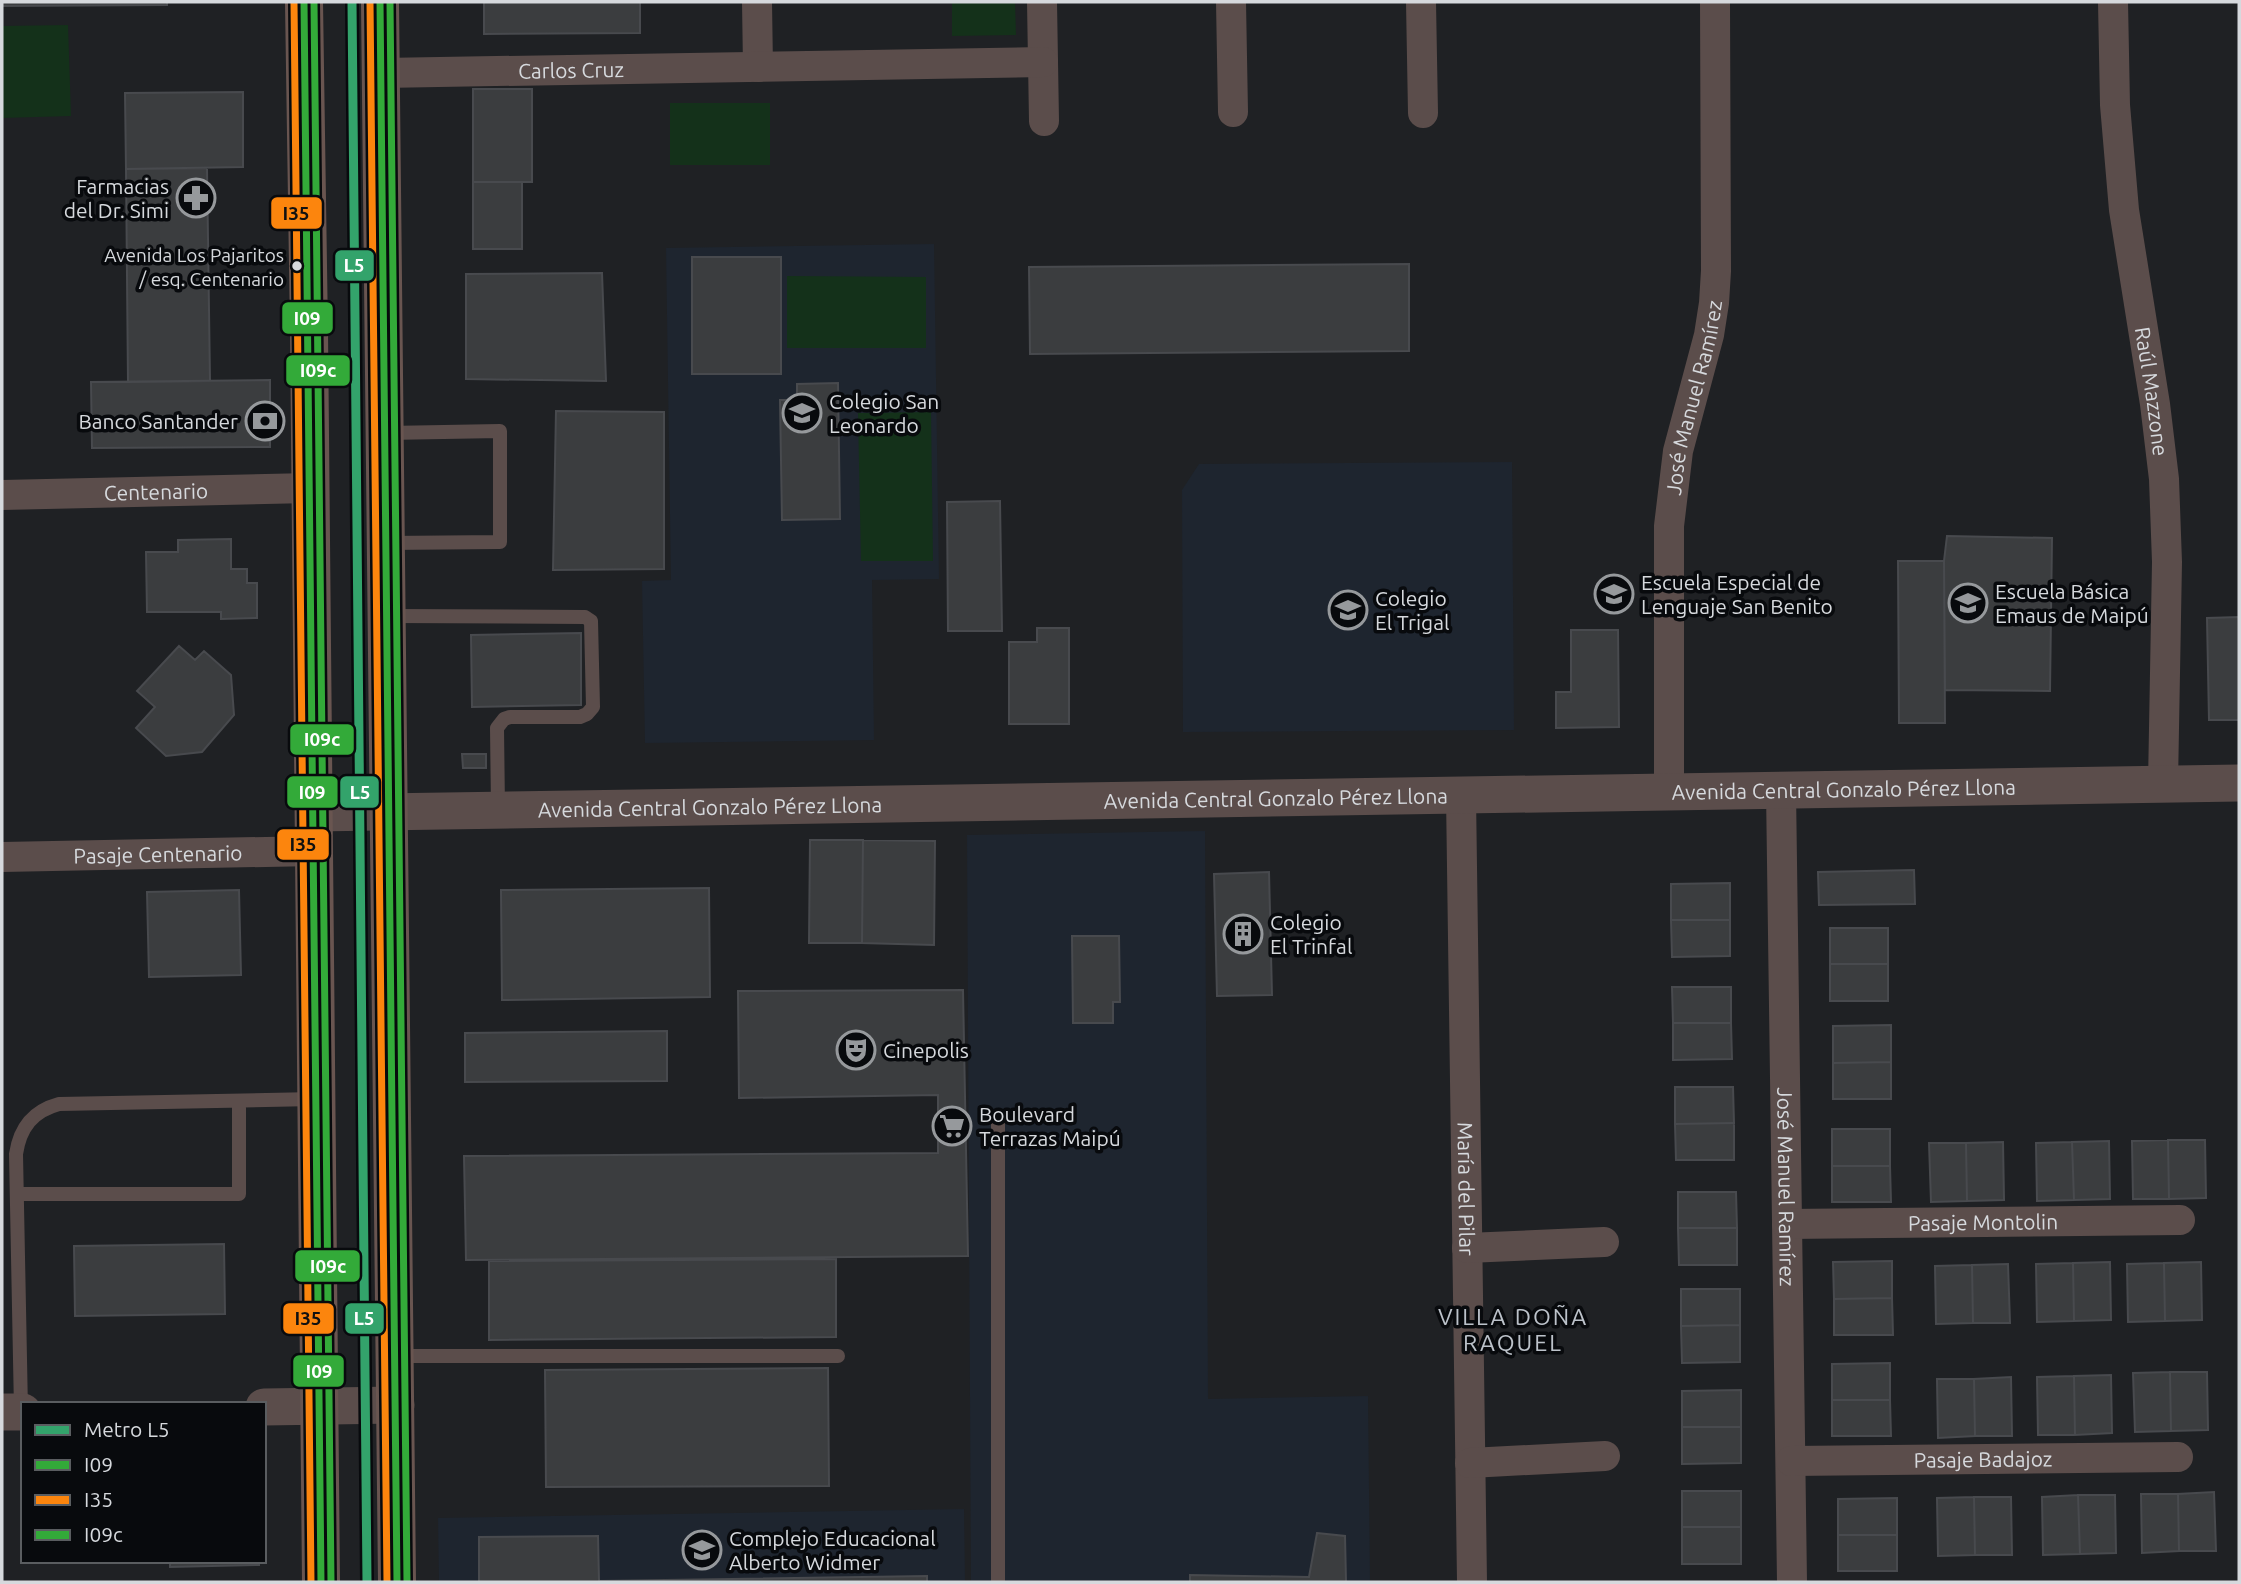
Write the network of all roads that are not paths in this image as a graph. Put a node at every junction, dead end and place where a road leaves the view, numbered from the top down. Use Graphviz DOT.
graph roads {
  1 [pos="304,2"];
  2 [pos="380,2"];
  3 [pos="757,2"];
  4 [pos="1042,2"];
  5 [pos="1231,2"];
  6 [pos="1421,2"];
  7 [pos="1715,2"];
  8 [pos="2113,2"];
  9 [pos="1043,62"];
  10 [pos="758,67"];
  11 [pos="382,73"];
  12 [pos="1233,111"];
  13 [pos="1423,113"];
  14 [pos="1044,121"];
  15 [pos="386,433"];
  16 [pos="310,488"];
  17 [pos="2,495"];
  18 [pos="387,543"];
  19 [pos="387,616"];
  20 [pos="2239,783"];
  21 [pos="2163,784"];
  22 [pos="1781,790"];
  23 [pos="1669,792"];
  24 [pos="1461,795"];
  25 [pos="498,810"];
  26 [pos="390,812"];
  27 [pos="314,813"];
  28 [pos="314,851"];
  29 [pos="2,857"];
  30 [pos="315,1099"];
  31 [pos="239,1101"];
  32 [pos="998,1118"];
  33 [pos="17,1194"];
  34 [pos="2180,1220"];
  35 [pos="1787,1224"];
  36 [pos="1604,1242"];
  37 [pos="1467,1248"];
  38 [pos="396,1356"];
  39 [pos="838,1356"];
  40 [pos="396,1405"];
  41 [pos="266,1407"];
  42 [pos="318,1407"];
  43 [pos="15,1412"];
  44 [pos="1605,1456"];
  45 [pos="2178,1457"];
  46 [pos="1791,1461"];
  47 [pos="1470,1463"];
  48 [pos="321,1582"];
  49 [pos="397,1582"];
  50 [pos="998,1582"];
  51 [pos="1472,1582"];
  52 [pos="1792,1582"];
  1 -- 16 [label="main road"];
  2 -- 11 [label="main road"];
  3 -- 10 [label="street"];
  4 -- 9 [label="street"];
  5 -- 12 [label="street"];
  6 -- 13 [label="street"];
  7 -- 23 [label="street, José Manuel Ramírez"];
  8 -- 21 [label="street, Raúl Mazzone"];
  9 -- 10 [label="street, Carlos Cruz"];
  9 -- 14 [label="street"];
  10 -- 11 [label="street, Carlos Cruz"];
  11 -- 15 [label="main road"];
  15 -- 18 [label="main road"];
  15 -- 18 [label="lane"];
  16 -- 17 [label="street, Centenario"];
  16 -- 27 [label="main road"];
  18 -- 19 [label="main road"];
  19 -- 25 [label="lane"];
  19 -- 26 [label="main road"];
  20 -- 21 [label="street, Avenida Central Gonzalo Pérez Llona"];
  21 -- 22 [label="street, Avenida Central Gonzalo Pérez Llona"];
  22 -- 23 [label="street, Avenida Central Gonzalo Pérez Llona"];
  22 -- 35 [label="street, José Manuel Ramírez"];
  23 -- 24 [label="street, Avenida Central Gonzalo Pérez Llona"];
  24 -- 25 [label="street, Avenida Central Gonzalo Pérez Llona"];
  24 -- 37 [label="street, María del Pilar"];
  25 -- 26 [label="street, Avenida Central Gonzalo Pérez Llona"];
  26 -- 27 [label="street, Avenida Central Gonzalo Pérez Llona"];
  26 -- 38 [label="main road"];
  27 -- 28 [label="main road"];
  28 -- 29 [label="street, Pasaje Centenario"];
  28 -- 30 [label="main road"];
  30 -- 31 [label="lane"];
  30 -- 42 [label="main road"];
  31 -- 33 [label="lane"];
  31 -- 33 [label="lane"];
  32 -- 50 [label="lane"];
  33 -- 43 [label="lane"];
  34 -- 35 [label="street, Pasaje Montolin"];
  35 -- 46 [label="street, José Manuel Ramírez"];
  36 -- 37 [label="street"];
  37 -- 47 [label="street, María del Pilar"];
  38 -- 39 [label="lane"];
  38 -- 40 [label="main road"];
  40 -- 42 [label="street"];
  40 -- 49 [label="main road"];
  41 -- 42 [label="street"];
  42 -- 48 [label="main road"];
  44 -- 47 [label="street"];
  45 -- 46 [label="street, Pasaje Badajoz"];
  46 -- 52 [label="street, José Manuel Ramírez"];
  47 -- 51 [label="street, María del Pilar"];
}
